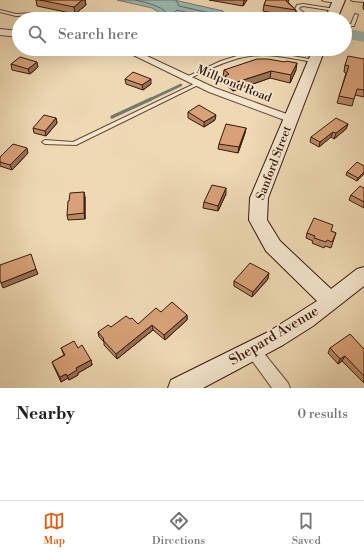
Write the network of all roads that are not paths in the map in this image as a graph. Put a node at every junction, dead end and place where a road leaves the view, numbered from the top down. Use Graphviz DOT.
graph roads {
  1 [pos="324,0"];
  2 [pos="353,0"];
  3 [pos="364,1"];
  4 [pos="336,8"];
  5 [pos="0,11"];
  6 [pos="299,12"];
  7 [pos="12,14"];
  8 [pos="356,15"];
  9 [pos="352,25"];
  10 [pos="0,32"];
  11 [pos="12,33"];
  12 [pos="141,56"];
  13 [pos="245,56"];
  14 [pos="317,56"];
  15 [pos="186,78"];
  16 [pos="198,84"];
  17 [pos="291,118"];
  18 [pos="45,142"];
  19 [pos="364,275"];
  20 [pos="331,301"];
  21 [pos="253,351"];
  22 [pos="179,388"];
  23 [pos="282,388"];
  1 -- 4 [label="lane"];
  2 -- 3 [label="lane"];
  4 -- 6 [label="lane"];
  5 -- 7 [label="lane"];
  8 -- 9 [label="lane"];
  10 -- 11 [label="street"];
  12 -- 15 [label="street, Millpond Road"];
  13 -- 15 [label="lane"];
  14 -- 17 [label="street, Sanford Street"];
  15 -- 16 [label="street, Millpond Road"];
  16 -- 17 [label="street, Millpond Road"];
  16 -- 18 [label="lane"];
  17 -- 20 [label="street, Sanford Street"];
  19 -- 20 [label="street, Shepard Avenue"];
  20 -- 21 [label="street, Shepard Avenue"];
  21 -- 22 [label="street, Shepard Avenue"];
  21 -- 23 [label="street"];
}
